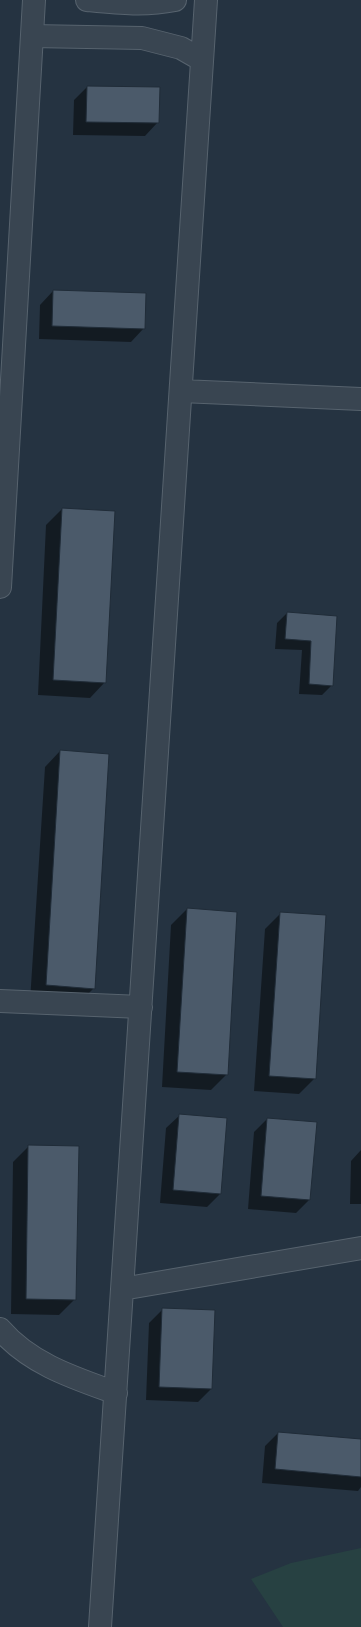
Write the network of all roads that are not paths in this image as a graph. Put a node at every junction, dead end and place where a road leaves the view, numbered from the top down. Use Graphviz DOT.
graph roads {
  1 [pos="34,0"];
  2 [pos="87,0"];
  3 [pos="175,0"];
  4 [pos="206,0"];
  5 [pos="32,36"];
  6 [pos="202,60"];
  7 [pos="181,391"];
  8 [pos="361,399"];
  9 [pos="1,563"];
  10 [pos="0,587"];
  11 [pos="0,1001"];
  12 [pos="141,1007"];
  13 [pos="361,1248"];
  14 [pos="122,1289"];
  15 [pos="0,1329"];
  16 [pos="116,1393"];
  17 [pos="100,1627"];
  1 -- 5 [label="street"];
  2 -- 3 [label="street"];
  4 -- 6 [label="street"];
  5 -- 6 [label="street"];
  5 -- 9 [label="street"];
  6 -- 7 [label="street"];
  7 -- 8 [label="street"];
  7 -- 12 [label="street"];
  9 -- 10 [label="street"];
  11 -- 12 [label="street"];
  12 -- 14 [label="street"];
  13 -- 14 [label="street"];
  14 -- 16 [label="street"];
  15 -- 16 [label="street"];
  16 -- 17 [label="street"];
}
